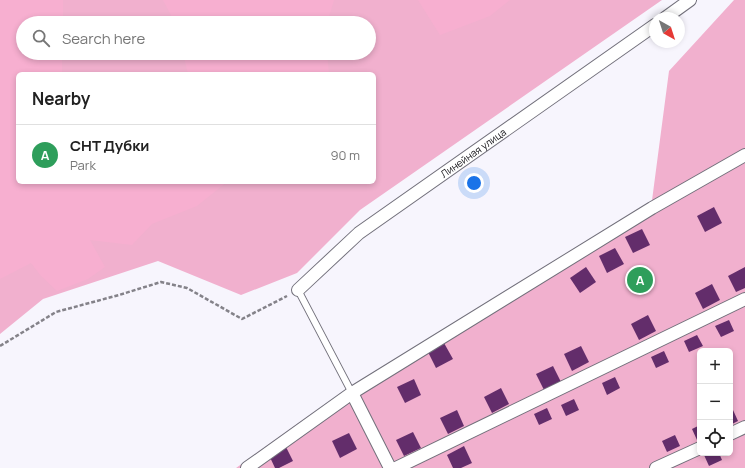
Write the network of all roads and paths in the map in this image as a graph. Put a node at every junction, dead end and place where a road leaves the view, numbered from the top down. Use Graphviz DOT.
graph roads {
  1 [pos="690,0"];
  2 [pos="673,12"];
  3 [pos="649,29"];
  4 [pos="745,155"];
  5 [pos="298,290"];
  6 [pos="745,299"];
  7 [pos="0,346"];
  8 [pos="352,392"];
  9 [pos="745,426"];
  10 [pos="733,432"];
  11 [pos="697,449"];
  12 [pos="247,468"];
  13 [pos="390,468"];
  14 [pos="396,468"];
  15 [pos="656,468"];
  1 -- 2 [label="street"];
  3 -- 5 [label="street, Линейная улица"];
  4 -- 8 [label="street"];
  5 -- 7 [label="path"];
  5 -- 8 [label="lane"];
  6 -- 14 [label="street"];
  8 -- 12 [label="street"];
  8 -- 13 [label="street"];
  9 -- 10 [label="street"];
  11 -- 15 [label="street"];
}
